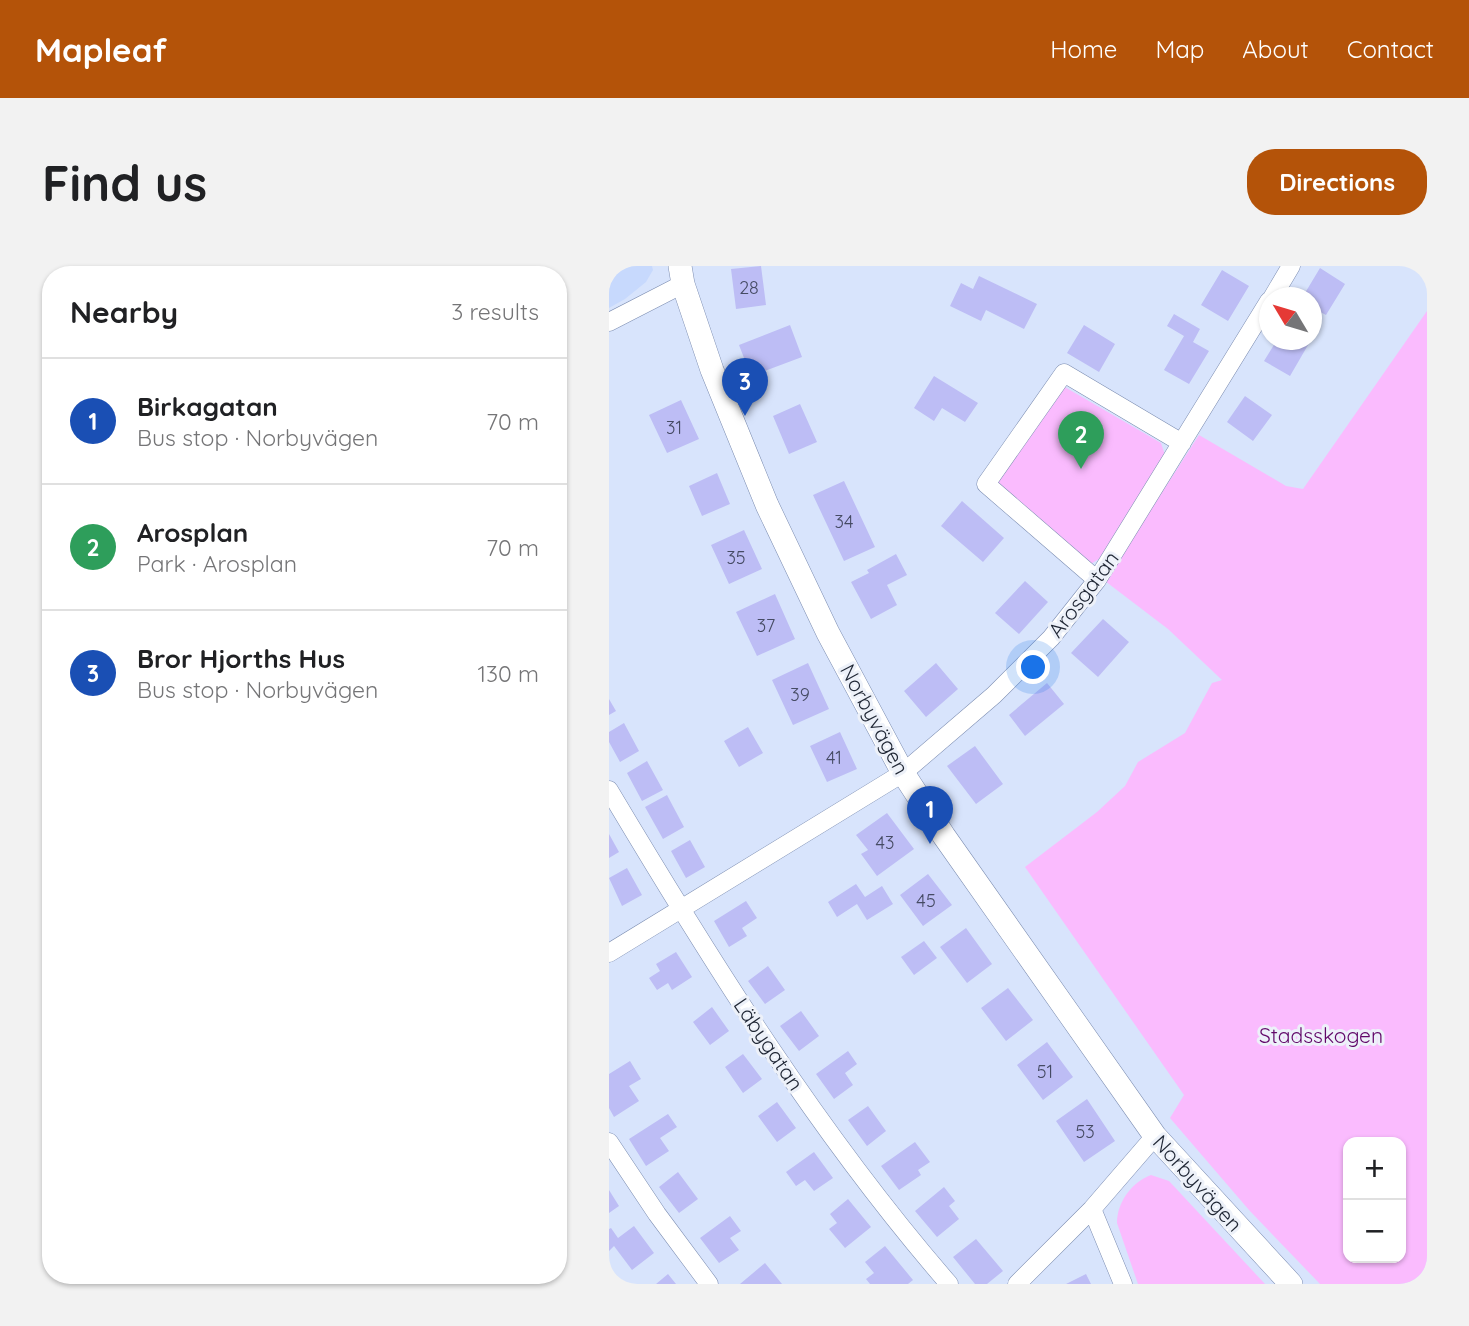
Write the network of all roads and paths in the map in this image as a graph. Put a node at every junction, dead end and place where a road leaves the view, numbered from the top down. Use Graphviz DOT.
graph roads {
  1 [pos="1291,266"];
  2 [pos="682,275"];
  3 [pos="1278,287"];
  4 [pos="1259,318"];
  5 [pos="609,322"];
  6 [pos="1182,443"];
  7 [pos="1097,580"];
  8 [pos="903,773"];
  9 [pos="609,790"];
  10 [pos="680,909"];
  11 [pos="609,953"];
  12 [pos="1155,1136"];
  13 [pos="609,1142"];
  14 [pos="1092,1209"];
  15 [pos="709,1284"];
  16 [pos="949,1284"];
  17 [pos="1017,1284"];
  18 [pos="1123,1284"];
  19 [pos="1291,1284"];
  1 -- 3 [label="street, Arosgatan"];
  2 -- 5 [label="street"];
  2 -- 8 [label="street, Norbyvägen"];
  4 -- 6 [label="street, Arosgatan"];
  6 -- 7 [label="street, Arosgatan"];
  6 -- 7 [label="street"];
  7 -- 8 [label="street, Arosgatan"];
  8 -- 10 [label="street, Arosgatan"];
  8 -- 12 [label="street, Norbyvägen"];
  9 -- 10 [label="street, Läbygatan"];
  10 -- 11 [label="street, Arosgatan"];
  10 -- 16 [label="street, Läbygatan"];
  12 -- 14 [label="street"];
  12 -- 19 [label="street, Norbyvägen"];
  13 -- 15 [label="street"];
  14 -- 17 [label="street"];
  14 -- 18 [label="street"];
}
